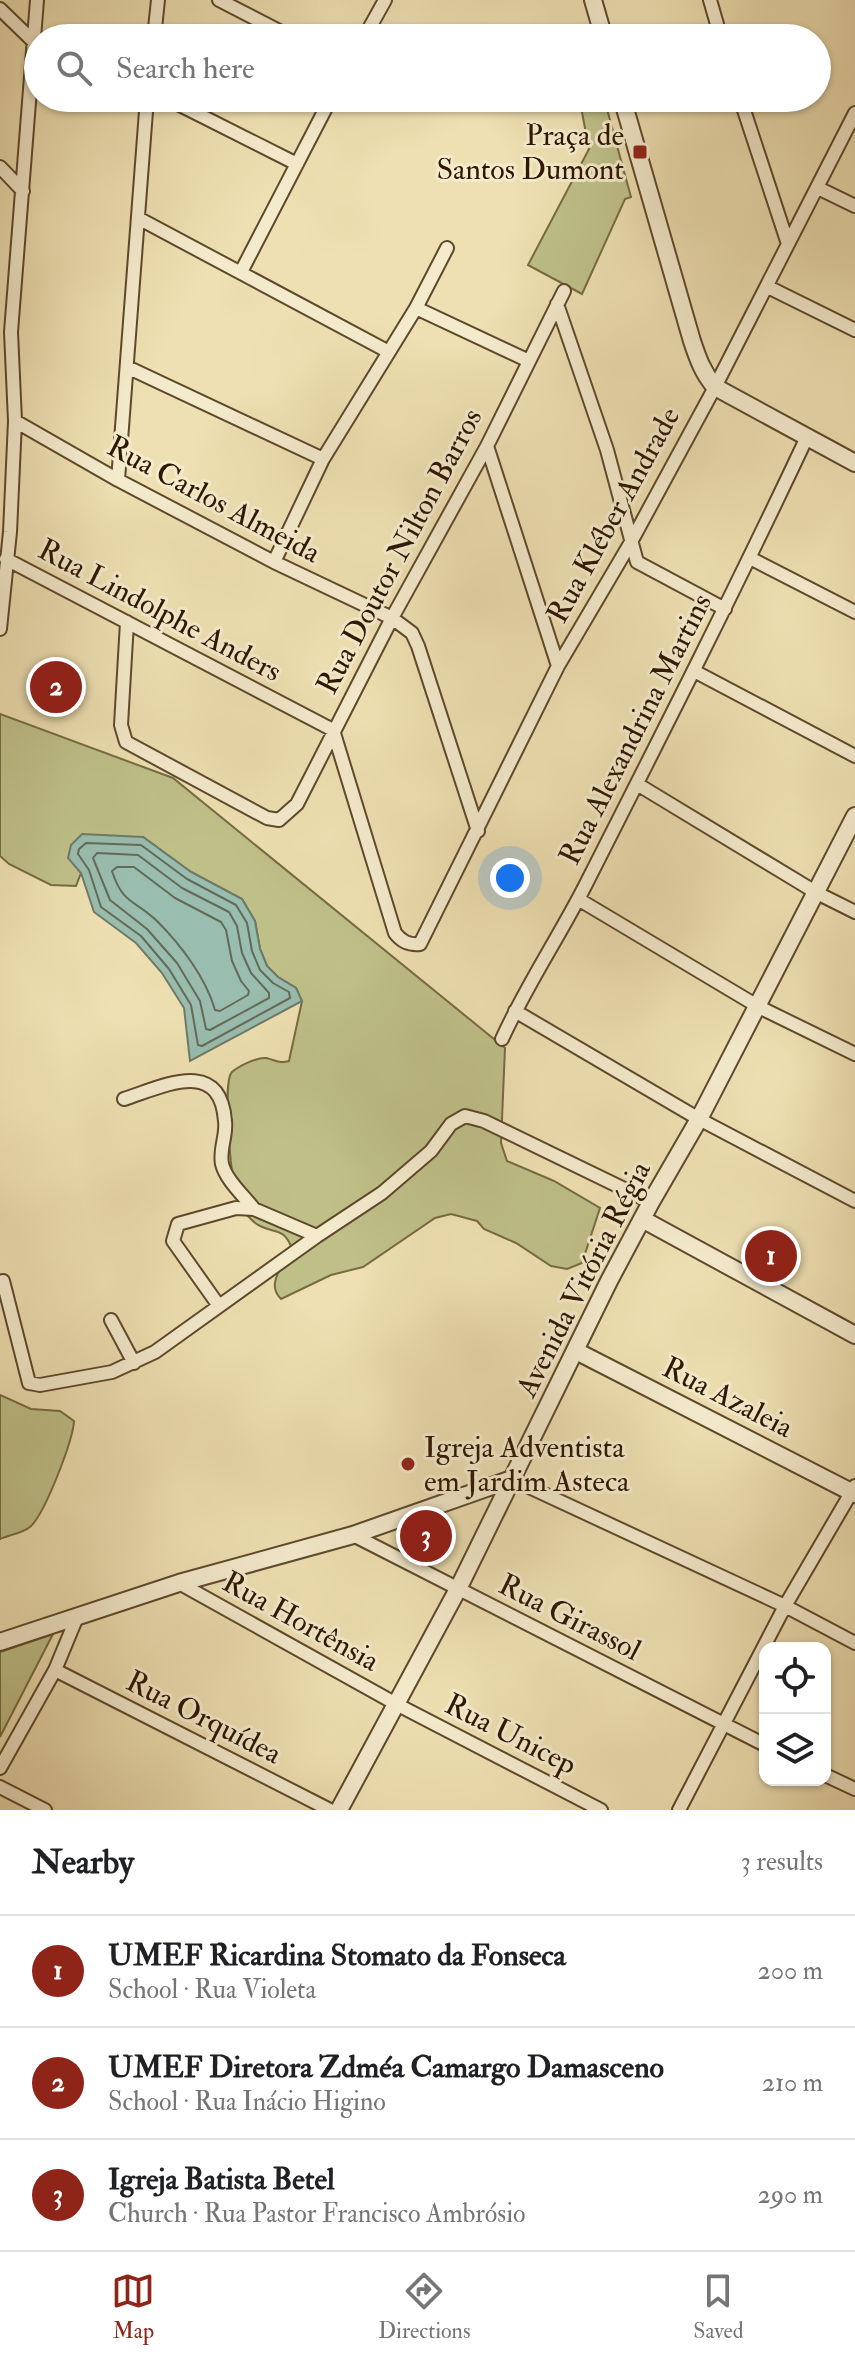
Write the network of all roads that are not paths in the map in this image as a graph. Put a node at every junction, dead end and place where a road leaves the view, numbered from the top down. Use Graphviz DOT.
graph roads {
  1 [pos="37,0"];
  2 [pos="158,0"];
  3 [pos="219,0"];
  4 [pos="385,0"];
  5 [pos="593,0"];
  6 [pos="710,0"];
  7 [pos="0,9"];
  8 [pos="35,24"];
  9 [pos="155,24"];
  10 [pos="266,24"];
  11 [pos="372,24"];
  12 [pos="600,24"];
  13 [pos="714,24"];
  14 [pos="24,32"];
  15 [pos="31,112"];
  16 [pos="146,112"];
  17 [pos="194,112"];
  18 [pos="324,112"];
  19 [pos="626,112"];
  20 [pos="745,112"];
  21 [pos="855,113"];
  22 [pos="297,164"];
  23 [pos="0,167"];
  24 [pos="818,188"];
  25 [pos="23,191"];
  26 [pos="855,206"];
  27 [pos="138,218"];
  28 [pos="788,244"];
  29 [pos="447,248"];
  30 [pos="241,272"];
  31 [pos="768,287"];
  32 [pos="564,291"];
  33 [pos="557,304"];
  34 [pos="416,308"];
  35 [pos="0,322"];
  36 [pos="855,330"];
  37 [pos="11,332"];
  38 [pos="389,352"];
  39 [pos="529,361"];
  40 [pos="127,367"];
  41 [pos="715,387"];
  42 [pos="15,421"];
  43 [pos="807,437"];
  44 [pos="487,446"];
  45 [pos="323,459"];
  46 [pos="855,463"];
  47 [pos="118,480"];
  48 [pos="0,522"];
  49 [pos="10,532"];
  50 [pos="631,542"];
  51 [pos="750,558"];
  52 [pos="6,559"];
  53 [pos="274,562"];
  54 [pos="725,609"];
  55 [pos="855,612"];
  56 [pos="392,618"];
  57 [pos="127,622"];
  58 [pos="0,629"];
  59 [pos="558,666"];
  60 [pos="694,671"];
  61 [pos="333,730"];
  62 [pos="855,756"];
  63 [pos="637,784"];
  64 [pos="855,816"];
  65 [pos="478,831"];
  66 [pos="817,893"];
  67 [pos="578,899"];
  68 [pos="855,912"];
  69 [pos="759,1007"];
  70 [pos="515,1011"];
  71 [pos="502,1039"];
  72 [pos="855,1054"];
  73 [pos="124,1099"];
  74 [pos="699,1119"];
  75 [pos="855,1201"];
  76 [pos="651,1202"];
  77 [pos="254,1209"];
  78 [pos="642,1219"];
  79 [pos="317,1236"];
  80 [pos="3,1281"];
  81 [pos="219,1306"];
  82 [pos="111,1320"];
  83 [pos="855,1335"];
  84 [pos="576,1351"];
  85 [pos="134,1363"];
  86 [pos="512,1479"];
  87 [pos="854,1491"];
  88 [pos="353,1535"];
  89 [pos="179,1583"];
  90 [pos="458,1589"];
  91 [pos="785,1606"];
  92 [pos="77,1617"];
  93 [pos="0,1642"];
  94 [pos="855,1643"];
  95 [pos="55,1670"];
  96 [pos="398,1705"];
  97 [pos="722,1724"];
  98 [pos="759,1742"];
  99 [pos="0,1768"];
  100 [pos="831,1778"];
  101 [pos="0,1787"];
  102 [pos="855,1789"];
  103 [pos="45,1810"];
  104 [pos="330,1810"];
  105 [pos="339,1810"];
  106 [pos="601,1810"];
  107 [pos="679,1810"];
  1 -- 8 [label="street"];
  2 -- 9 [label="street"];
  3 -- 10 [label="street"];
  4 -- 11 [label="street"];
  5 -- 12 [label="street"];
  6 -- 13 [label="street"];
  7 -- 14 [label="street"];
  15 -- 25 [label="street"];
  16 -- 27 [label="street"];
  17 -- 22 [label="street"];
  18 -- 22 [label="street"];
  19 -- 41 [label="street"];
  20 -- 28 [label="street"];
  21 -- 24 [label="street, Rua Kléber Andrade"];
  22 -- 30 [label="street"];
  23 -- 25 [label="street"];
  24 -- 26 [label="street"];
  24 -- 28 [label="street, Rua Kléber Andrade"];
  25 -- 37 [label="street"];
  27 -- 30 [label="street"];
  27 -- 40 [label="street"];
  28 -- 31 [label="street, Rua Kléber Andrade"];
  29 -- 34 [label="street"];
  30 -- 38 [label="street"];
  31 -- 36 [label="street"];
  31 -- 41 [label="street, Rua Kléber Andrade"];
  32 -- 33 [label="street, Rua Doutor Nilton Barros"];
  33 -- 39 [label="street, Rua Doutor Nilton Barros"];
  33 -- 50 [label="street"];
  34 -- 38 [label="street"];
  34 -- 39 [label="street"];
  35 -- 37 [label="street"];
  37 -- 42 [label="street"];
  38 -- 45 [label="street"];
  39 -- 44 [label="street, Rua Doutor Nilton Barros"];
  40 -- 45 [label="street"];
  40 -- 47 [label="street"];
  41 -- 43 [label="street"];
  41 -- 50 [label="street, Rua Kléber Andrade"];
  42 -- 47 [label="street, Rua Carlos Almeida"];
  42 -- 49 [label="street"];
  43 -- 46 [label="street"];
  43 -- 51 [label="street, Rua Alexandrina Martins"];
  44 -- 56 [label="street, Rua Doutor Nilton Barros"];
  44 -- 59 [label="street"];
  45 -- 53 [label="street"];
  47 -- 53 [label="street, Rua Carlos Almeida"];
  48 -- 49 [label="street"];
  49 -- 52 [label="street"];
  50 -- 54 [label="street"];
  50 -- 59 [label="street, Rua Kléber Andrade"];
  51 -- 54 [label="street, Rua Alexandrina Martins"];
  51 -- 55 [label="street"];
  52 -- 57 [label="street, Rua Lindolphe Anders"];
  52 -- 58 [label="street"];
  53 -- 56 [label="street, Rua Carlos Almeida"];
  54 -- 60 [label="street, Rua Alexandrina Martins"];
  56 -- 61 [label="street, Rua Doutor Nilton Barros"];
  56 -- 65 [label="street"];
  57 -- 61 [label="street, Rua Lindolphe Anders"];
  57 -- 61 [label="street, Rua Doutor Nilton Barros"];
  59 -- 65 [label="street, Rua Kléber Andrade"];
  60 -- 62 [label="street"];
  60 -- 63 [label="street, Rua Alexandrina Martins"];
  61 -- 65 [label="street, Rua Kléber Andrade"];
  63 -- 66 [label="street"];
  63 -- 67 [label="street, Rua Alexandrina Martins"];
  64 -- 66 [label="street, Avenida Vitória Régia"];
  66 -- 68 [label="street"];
  66 -- 69 [label="street, Avenida Vitória Régia"];
  67 -- 69 [label="street"];
  67 -- 70 [label="street, Rua Alexandrina Martins"];
  69 -- 72 [label="street"];
  69 -- 74 [label="street, Avenida Vitória Régia"];
  70 -- 71 [label="street, Rua Alexandrina Martins"];
  70 -- 74 [label="street"];
  73 -- 77 [label="street"];
  74 -- 75 [label="street"];
  74 -- 76 [label="street, Avenida Vitória Régia"];
  76 -- 78 [label="street, Avenida Vitória Régia"];
  76 -- 79 [label="street"];
  77 -- 79 [label="street"];
  77 -- 81 [label="street"];
  78 -- 83 [label="street"];
  78 -- 84 [label="street, Avenida Vitória Régia"];
  79 -- 81 [label="street"];
  80 -- 85 [label="street"];
  81 -- 85 [label="street"];
  82 -- 85 [label="street"];
  84 -- 86 [label="street, Avenida Vitória Régia"];
  84 -- 87 [label="street, Rua Azaleia"];
  86 -- 88 [label="street"];
  86 -- 90 [label="street, Avenida Vitória Régia"];
  86 -- 91 [label="street"];
  87 -- 91 [label="street"];
  88 -- 89 [label="street"];
  88 -- 90 [label="street, Rua Girassol"];
  89 -- 92 [label="street"];
  89 -- 96 [label="street, Rua Hortênsia"];
  90 -- 96 [label="street, Avenida Vitória Régia"];
  90 -- 97 [label="street, Rua Girassol"];
  91 -- 94 [label="street"];
  91 -- 97 [label="street"];
  92 -- 93 [label="street"];
  92 -- 95 [label="street"];
  95 -- 99 [label="street"];
  95 -- 104 [label="street, Rua Orquídea"];
  96 -- 105 [label="street, Avenida Vitória Régia"];
  96 -- 106 [label="street, Rua Unicep"];
  97 -- 98 [label="street, Rua Girassol"];
  97 -- 107 [label="street"];
  100 -- 102 [label="street"];
  101 -- 103 [label="street"];
}
